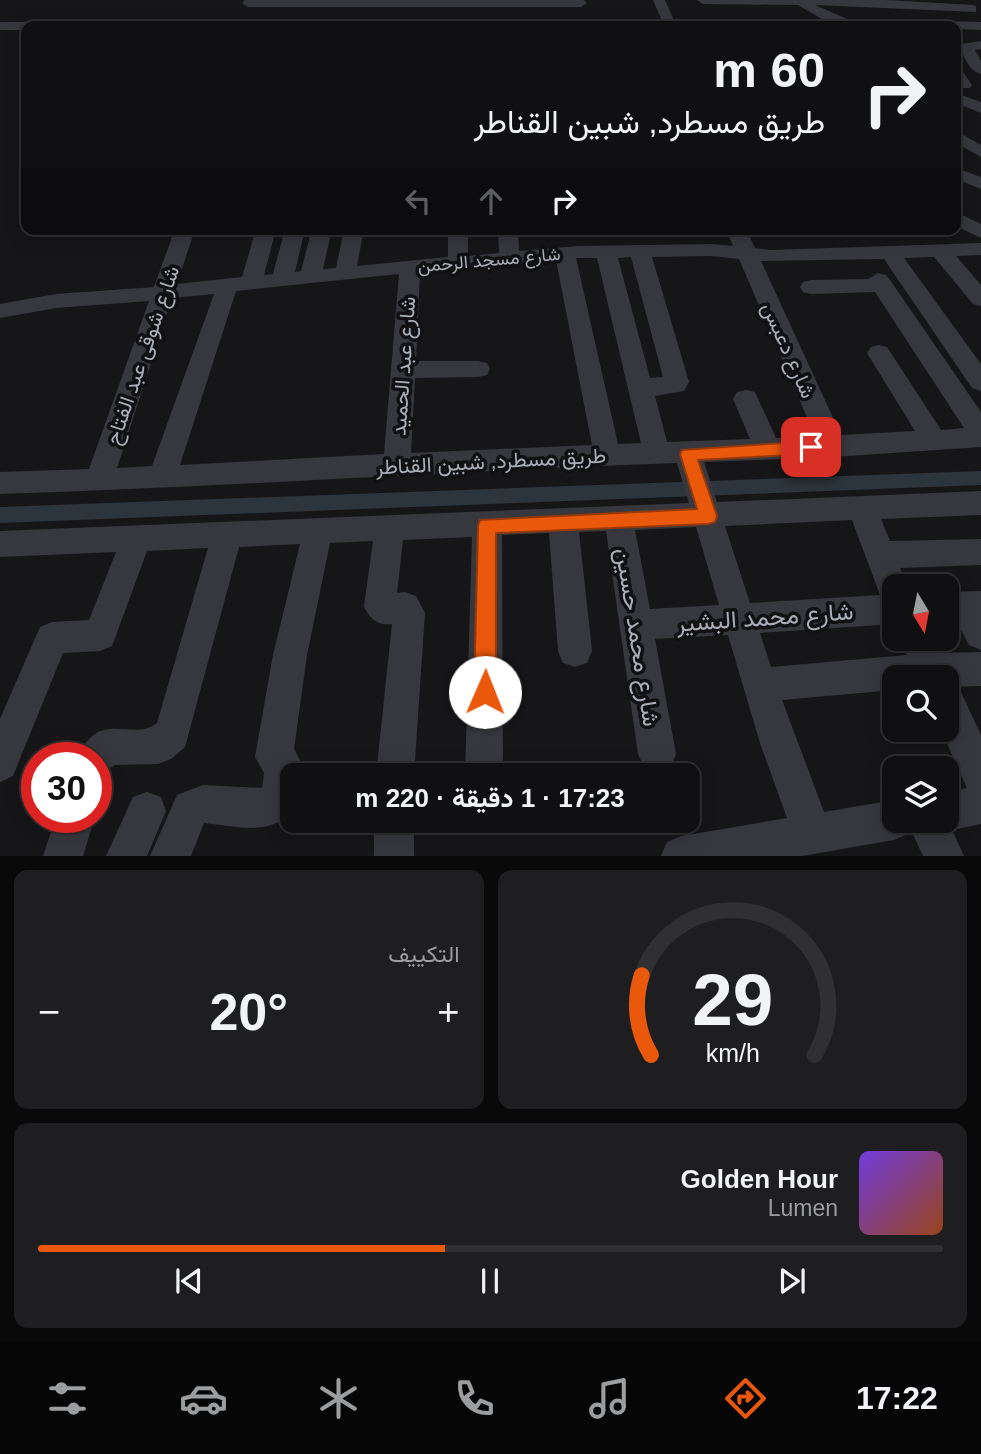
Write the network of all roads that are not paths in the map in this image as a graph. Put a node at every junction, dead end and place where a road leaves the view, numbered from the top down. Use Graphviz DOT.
graph roads {
  1 [pos="659,0"];
  2 [pos="268,1"];
  3 [pos="749,1"];
  4 [pos="784,1"];
  5 [pos="768,2"];
  6 [pos="799,2"];
  7 [pos="922,3"];
  8 [pos="707,4"];
  9 [pos="247,6"];
  10 [pos="905,6"];
  11 [pos="588,13"];
  12 [pos="777,15"];
  13 [pos="976,15"];
  14 [pos="322,16"];
  15 [pos="750,16"];
  16 [pos="668,21"];
  17 [pos="839,21"];
  18 [pos="921,21"];
  19 [pos="0,26"];
  20 [pos="21,26"];
  21 [pos="965,32"];
  22 [pos="968,46"];
  23 [pos="981,70"];
  24 [pos="961,85"];
  25 [pos="981,108"];
  26 [pos="981,168"];
  27 [pos="961,171"];
  28 [pos="961,174"];
  29 [pos="981,184"];
  30 [pos="183,235"];
  31 [pos="263,235"];
  32 [pos="293,235"];
  33 [pos="320,235"];
  34 [pos="353,235"];
  35 [pos="458,235"];
  36 [pos="508,235"];
  37 [pos="573,235"];
  38 [pos="622,235"];
  39 [pos="673,235"];
  40 [pos="707,235"];
  41 [pos="738,235"];
  42 [pos="981,249"];
  43 [pos="712,250"];
  44 [pos="678,251"];
  45 [pos="940,251"];
  46 [pos="624,252"];
  47 [pos="572,253"];
  48 [pos="745,253"];
  49 [pos="890,253"];
  50 [pos="509,257"];
  51 [pos="458,262"];
  52 [pos="410,267"];
  53 [pos="345,273"];
  54 [pos="310,277"];
  55 [pos="282,280"];
  56 [pos="239,285"];
  57 [pos="811,288"];
  58 [pos="164,293"];
  59 [pos="981,299"];
  60 [pos="0,311"];
  61 [pos="879,353"];
  62 [pos="478,369"];
  63 [pos="403,370"];
  64 [pos="981,382"];
  65 [pos="640,388"];
  66 [pos="746,399"];
  67 [pos="981,435"];
  68 [pos="934,440"];
  69 [pos="833,447"];
  70 [pos="767,449"];
  71 [pos="657,454"];
  72 [pos="607,455"];
  73 [pos="691,462"];
  74 [pos="397,466"];
  75 [pos="161,479"];
  76 [pos="99,480"];
  77 [pos="0,483"];
  78 [pos="981,503"];
  79 [pos="706,509"];
  80 [pos="862,509"];
  81 [pos="619,520"];
  82 [pos="563,523"];
  83 [pos="487,526"];
  84 [pos="388,530"];
  85 [pos="318,531"];
  86 [pos="226,534"];
  87 [pos="137,537"];
  88 [pos="4,550"];
  89 [pos="981,552"];
  90 [pos="879,555"];
  91 [pos="887,574"];
  92 [pos="882,610"];
  93 [pos="739,619"];
  94 [pos="636,625"];
  95 [pos="575,651"];
  96 [pos="981,669"];
  97 [pos="959,671"];
  98 [pos="882,677"];
  99 [pos="760,685"];
  100 [pos="959,729"];
  101 [pos="112,747"];
  102 [pos="6,748"];
  103 [pos="657,754"];
  104 [pos="396,763"];
  105 [pos="484,763"];
  106 [pos="981,776"];
  107 [pos="981,805"];
  108 [pos="959,809"];
  109 [pos="147,811"];
  110 [pos="882,822"];
  111 [pos="812,832"];
  112 [pos="71,833"];
  113 [pos="394,833"];
  114 [pos="933,833"];
  115 [pos="63,856"];
  116 [pos="126,856"];
  117 [pos="170,856"];
  118 [pos="394,856"];
  119 [pos="681,856"];
  120 [pos="944,856"];
  1 -- 16 [label="street"];
  2 -- 9 [label="street"];
  2 -- 11 [label="street"];
  2 -- 14 [label="street"];
  3 -- 5 [label="street"];
  3 -- 8 [label="street"];
  3 -- 15 [label="street"];
  4 -- 5 [label="street"];
  4 -- 6 [label="street"];
  5 -- 12 [label="street"];
  6 -- 10 [label="street"];
  6 -- 17 [label="street"];
  7 -- 10 [label="street"];
  7 -- 13 [label="street"];
  11 -- 16 [label="street"];
  13 -- 18 [label="street"];
  13 -- 21 [label="street"];
  19 -- 20 [label="street"];
  22 -- 23 [label="street"];
  24 -- 25 [label="street"];
  26 -- 27 [label="street"];
  28 -- 29 [label="street"];
  30 -- 58 [label="street, شارع شوقى عبد الفتاح"];
  31 -- 56 [label="street"];
  32 -- 55 [label="street"];
  33 -- 54 [label="street"];
  34 -- 53 [label="street"];
  35 -- 51 [label="street"];
  36 -- 50 [label="street"];
  37 -- 47 [label="street"];
  38 -- 46 [label="street"];
  39 -- 44 [label="street"];
  40 -- 43 [label="street"];
  41 -- 48 [label="street"];
  42 -- 45 [label="street, شارع مسجد الرحمن"];
  43 -- 44 [label="street, شارع مسجد الرحمن"];
  43 -- 48 [label="street, شارع مسجد الرحمن"];
  44 -- 46 [label="street, شارع مسجد الرحمن"];
  45 -- 49 [label="street, شارع مسجد الرحمن"];
  45 -- 59 [label="street"];
  46 -- 47 [label="street, شارع مسجد الرحمن"];
  46 -- 65 [label="street"];
  46 -- 65 [label="street"];
  47 -- 50 [label="street, شارع مسجد الرحمن"];
  47 -- 72 [label="street"];
  48 -- 49 [label="street, شارع مسجد الرحمن"];
  48 -- 69 [label="street, شارع دعبس"];
  49 -- 64 [label="street"];
  50 -- 51 [label="street, شارع مسجد الرحمن"];
  51 -- 52 [label="street, شارع مسجد الرحمن"];
  52 -- 53 [label="street, شارع مسجد الرحمن"];
  52 -- 63 [label="street, شارع عبد الحميد"];
  53 -- 54 [label="street, شارع مسجد الرحمن"];
  54 -- 55 [label="street, شارع مسجد الرحمن"];
  55 -- 56 [label="street, شارع مسجد الرحمن"];
  56 -- 58 [label="street, شارع مسجد الرحمن"];
  56 -- 75 [label="street"];
  57 -- 67 [label="street"];
  58 -- 60 [label="street, شارع مسجد الرحمن"];
  58 -- 76 [label="street, شارع شوقى عبد الفتاح"];
  61 -- 68 [label="street"];
  62 -- 63 [label="street"];
  63 -- 74 [label="street, شارع عبد الحميد"];
  65 -- 71 [label="street"];
  66 -- 70 [label="street"];
  67 -- 68 [label="street, طريق مسطرد, شبين القناطر"];
  68 -- 69 [label="street, طريق مسطرد, شبين القناطر"];
  69 -- 70 [label="street, طريق مسطرد, شبين القناطر"];
  70 -- 73 [label="street, طريق مسطرد, شبين القناطر"];
  71 -- 72 [label="street, طريق مسطرد, شبين القناطر"];
  71 -- 73 [label="street, طريق مسطرد, شبين القناطر"];
  72 -- 74 [label="street, طريق مسطرد, شبين القناطر"];
  73 -- 79 [label="street"];
  74 -- 75 [label="street, طريق مسطرد, شبين القناطر"];
  75 -- 76 [label="street, طريق مسطرد, شبين القناطر"];
  76 -- 77 [label="street, طريق مسطرد, شبين القناطر"];
  78 -- 80 [label="street"];
  79 -- 80 [label="street"];
  79 -- 81 [label="street"];
  79 -- 93 [label="street"];
  80 -- 90 [label="street"];
  81 -- 82 [label="street"];
  81 -- 94 [label="street, شارع محمد حسين"];
  82 -- 83 [label="street"];
  82 -- 95 [label="street"];
  83 -- 84 [label="street"];
  83 -- 105 [label="street"];
  84 -- 85 [label="street"];
  84 -- 104 [label="street"];
  85 -- 86 [label="street"];
  85 -- 117 [label="street"];
  86 -- 87 [label="street"];
  86 -- 101 [label="street"];
  87 -- 88 [label="street"];
  87 -- 102 [label="street"];
  89 -- 90 [label="street"];
  90 -- 91 [label="street"];
  92 -- 93 [label="street, شارع محمد البشير"];
  93 -- 94 [label="street, شارع محمد البشير"];
  93 -- 99 [label="street"];
  94 -- 103 [label="street, شارع محمد حسين"];
  96 -- 97 [label="street"];
  98 -- 99 [label="street"];
  99 -- 111 [label="street"];
  100 -- 106 [label="street"];
  107 -- 108 [label="street"];
  109 -- 116 [label="street"];
  110 -- 111 [label="street"];
  111 -- 119 [label="street"];
  112 -- 115 [label="street"];
  113 -- 118 [label="street"];
  114 -- 120 [label="street"];
}
